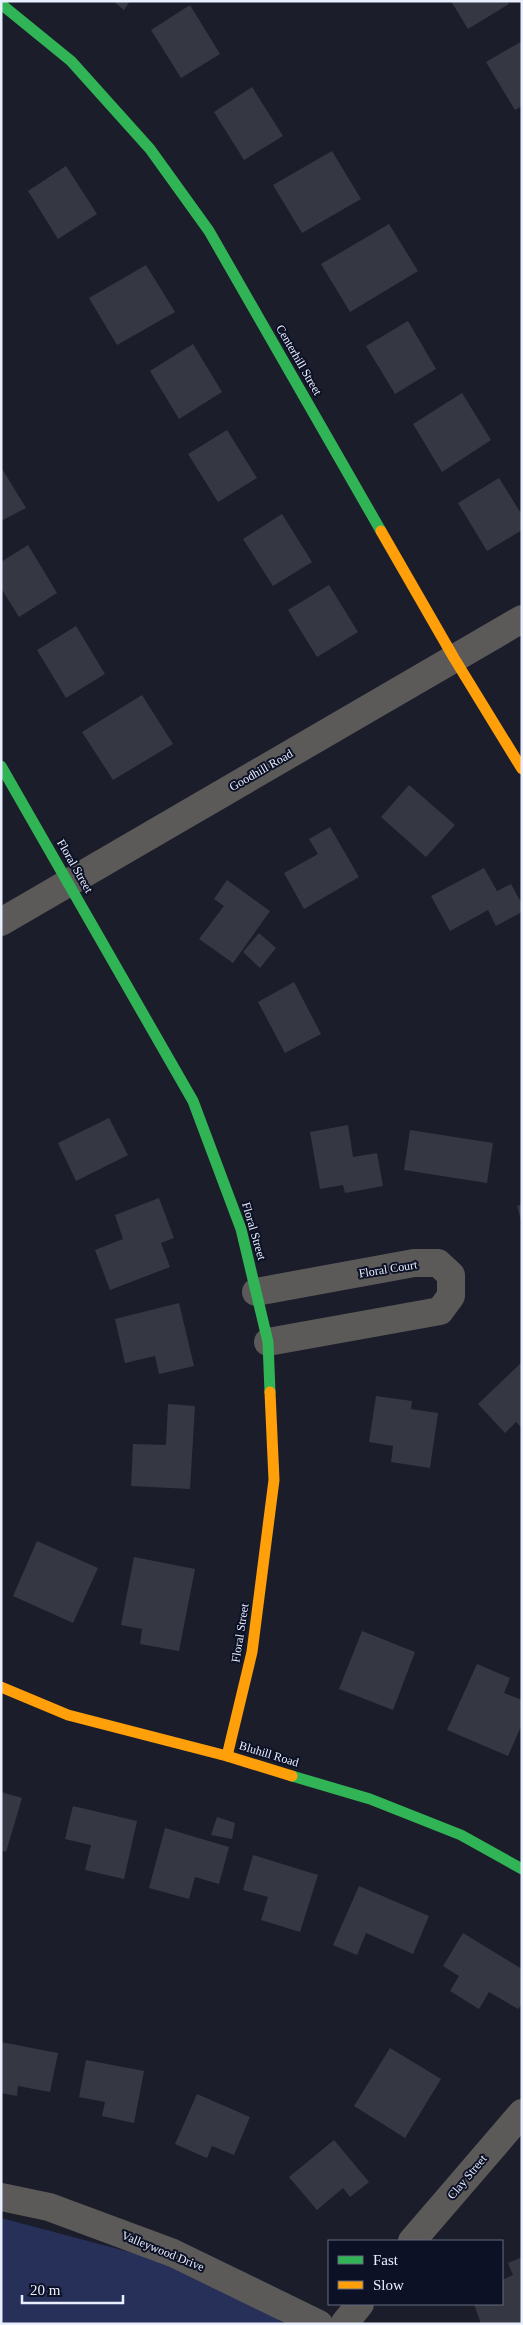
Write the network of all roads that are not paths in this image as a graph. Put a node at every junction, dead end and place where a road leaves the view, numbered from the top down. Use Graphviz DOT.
graph roads {
  1 [pos="1,4"];
  2 [pos="522,619"];
  3 [pos="454,658"];
  4 [pos="1,766"];
  5 [pos="522,769"];
  6 [pos="69,882"];
  7 [pos="1,922"];
  8 [pos="256,1292"];
  9 [pos="268,1342"];
  10 [pos="1,1687"];
  11 [pos="227,1756"];
  12 [pos="522,1869"];
  13 [pos="522,2112"];
  14 [pos="1,2197"];
  15 [pos="413,2240"];
  16 [pos="359,2305"];
  17 [pos="319,2324"];
  18 [pos="344,2324"];
  1 -- 3 [label="street, Centerhill Street"];
  2 -- 3 [label="street, Goodhill Road"];
  3 -- 5 [label="street, Centerhill Street"];
  3 -- 6 [label="street, Goodhill Road"];
  4 -- 6 [label="street, Floral Street"];
  6 -- 7 [label="street, Goodhill Road"];
  6 -- 8 [label="street, Floral Street"];
  8 -- 9 [label="street, Floral Street"];
  8 -- 9 [label="street, Floral Court"];
  9 -- 11 [label="street, Floral Street"];
  10 -- 11 [label="street, Bluhill Road"];
  11 -- 12 [label="street, Bluhill Road"];
  13 -- 15 [label="street, Clay Street"];
  14 -- 17 [label="street, Valleywood Drive"];
  16 -- 18 [label="street"];
}
